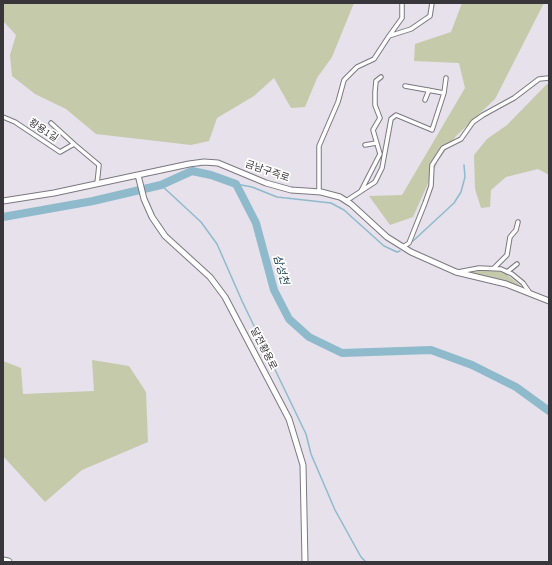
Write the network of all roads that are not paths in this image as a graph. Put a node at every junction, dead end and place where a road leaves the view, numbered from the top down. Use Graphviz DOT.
graph roads {
  1 [pos="402,3"];
  2 [pos="432,3"];
  3 [pos="389,36"];
  4 [pos="381,77"];
  5 [pos="446,78"];
  6 [pos="549,78"];
  7 [pos="405,86"];
  8 [pos="429,90"];
  9 [pos="444,93"];
  10 [pos="425,100"];
  11 [pos="3,117"];
  12 [pos="52,123"];
  13 [pos="376,143"];
  14 [pos="74,144"];
  15 [pos="365,145"];
  16 [pos="138,178"];
  17 [pos="97,184"];
  18 [pos="319,192"];
  19 [pos="360,192"];
  20 [pos="3,201"];
  21 [pos="346,201"];
  22 [pos="518,222"];
  23 [pos="403,247"];
  24 [pos="517,264"];
  25 [pos="494,268"];
  26 [pos="458,272"];
  27 [pos="507,272"];
  28 [pos="530,293"];
  29 [pos="549,301"];
  30 [pos="3,561"];
  31 [pos="306,561"];
  32 [pos="8,562"];
  1 -- 3 [label="street"];
  2 -- 3 [label="street"];
  3 -- 18 [label="street"];
  4 -- 13 [label="street"];
  5 -- 9 [label="street"];
  6 -- 23 [label="street"];
  7 -- 8 [label="street"];
  8 -- 9 [label="street"];
  8 -- 10 [label="street"];
  9 -- 19 [label="street"];
  11 -- 14 [label="street, 황용1길"];
  12 -- 14 [label="street, 황용1길"];
  13 -- 15 [label="street"];
  13 -- 19 [label="street"];
  14 -- 17 [label="street, 황용1길"];
  16 -- 17 [label="main road, 금남구즉로"];
  16 -- 18 [label="main road, 금남구즉로"];
  16 -- 31 [label="main road, 달전황용로"];
  17 -- 20 [label="main road, 금남구즉로"];
  18 -- 21 [label="main road, 금남구즉로"];
  19 -- 21 [label="street"];
  21 -- 23 [label="main road, 금남구즉로"];
  22 -- 25 [label="street"];
  23 -- 26 [label="main road, 금남구즉로"];
  24 -- 27 [label="street"];
  25 -- 26 [label="street"];
  25 -- 27 [label="street"];
  26 -- 28 [label="main road, 금남구즉로"];
  27 -- 28 [label="street"];
  28 -- 29 [label="main road, 금남구즉로"];
  30 -- 32 [label="highway"];
}
